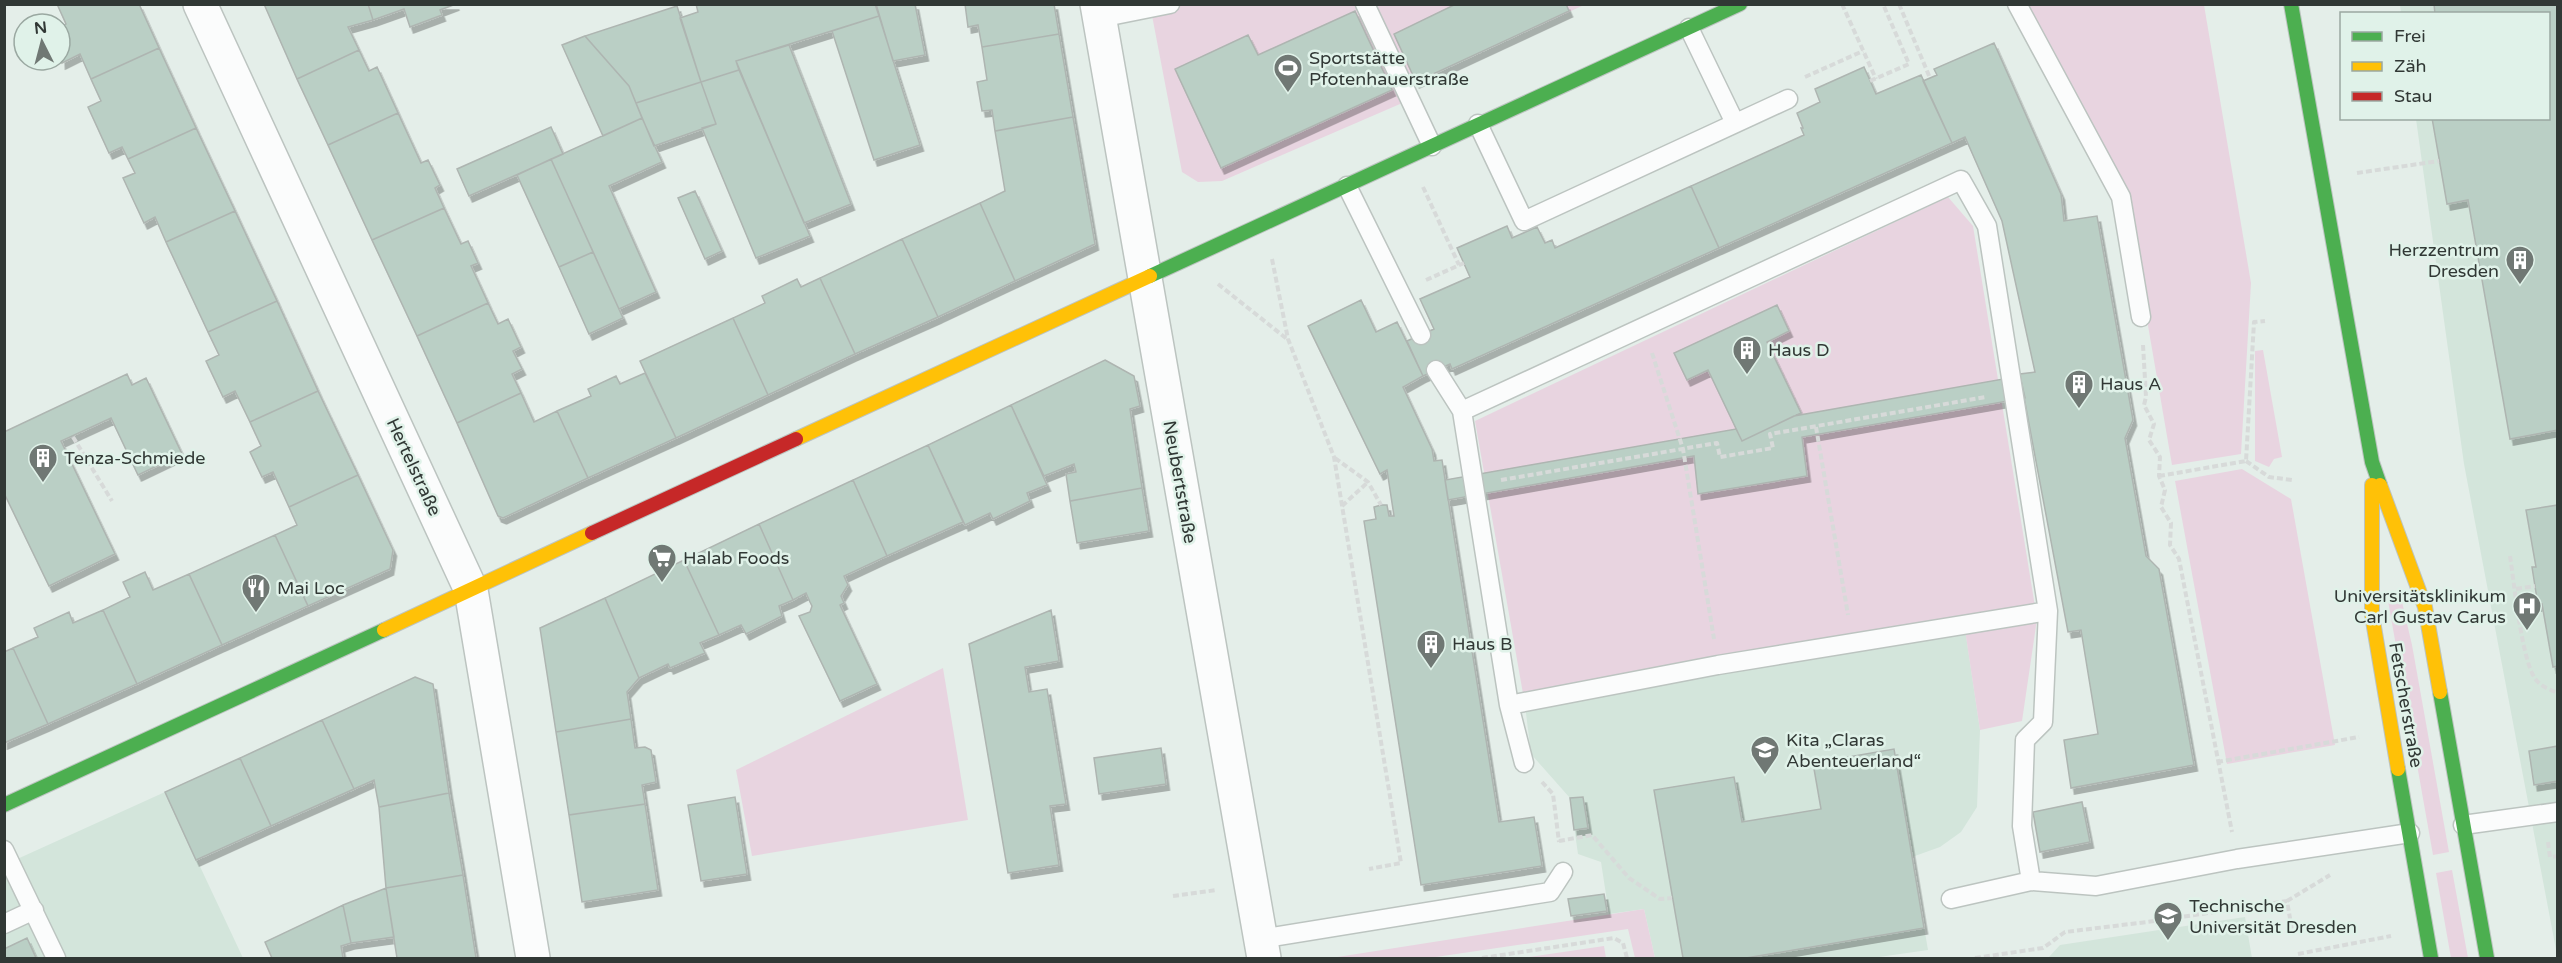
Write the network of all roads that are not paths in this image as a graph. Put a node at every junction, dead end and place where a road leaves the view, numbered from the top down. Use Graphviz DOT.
graph roads {
  1 [pos="200,4"];
  2 [pos="1170,4"];
  3 [pos="1365,4"];
  4 [pos="1740,4"];
  5 [pos="2017,4"];
  6 [pos="2291,4"];
  7 [pos="1098,11"];
  8 [pos="1689,28"];
  9 [pos="1788,99"];
  10 [pos="1735,123"];
  11 [pos="1478,124"];
  12 [pos="1432,146"];
  13 [pos="1347,186"];
  14 [pos="1145,280"];
  15 [pos="2141,317"];
  16 [pos="1421,335"];
  17 [pos="1436,370"];
  18 [pos="1462,411"];
  19 [pos="2372,462"];
  20 [pos="471,590"];
  21 [pos="2048,611"];
  22 [pos="1509,705"];
  23 [pos="1524,763"];
  24 [pos="4,805"];
  25 [pos="2558,812"];
  26 [pos="2463,825"];
  27 [pos="2410,833"];
  28 [pos="4,850"];
  29 [pos="1563,872"];
  30 [pos="2031,881"];
  31 [pos="1951,899"];
  32 [pos="34,910"];
  33 [pos="4,924"];
  34 [pos="1262,949"];
  35 [pos="56,958"];
  36 [pos="533,958"];
  37 [pos="2431,958"];
  38 [pos="2487,958"];
  1 -- 20 [label="street, Hertelstraße"];
  2 -- 7 [label="lane"];
  3 -- 12 [label="lane"];
  4 -- 8 [label="street"];
  5 -- 15 [label="lane"];
  6 -- 19 [label="street"];
  7 -- 14 [label="street, Neubertstraße"];
  8 -- 10 [label="lane"];
  8 -- 11 [label="street"];
  9 -- 10 [label="lane"];
  10 -- 11 [label="lane"];
  11 -- 12 [label="street"];
  12 -- 13 [label="street"];
  13 -- 14 [label="street"];
  13 -- 16 [label="lane"];
  14 -- 20 [label="street"];
  14 -- 34 [label="street, Neubertstraße"];
  17 -- 18 [label="lane"];
  18 -- 21 [label="lane"];
  18 -- 22 [label="lane"];
  19 -- 26 [label="street, Fetscherstraße"];
  19 -- 27 [label="street, Fetscherstraße"];
  20 -- 24 [label="street"];
  20 -- 36 [label="street, Hertelstraße"];
  21 -- 22 [label="lane"];
  21 -- 30 [label="lane"];
  22 -- 23 [label="lane"];
  25 -- 26 [label="lane"];
  26 -- 38 [label="street, Fetscherstraße"];
  27 -- 30 [label="lane"];
  27 -- 37 [label="street, Fetscherstraße"];
  28 -- 32 [label="lane"];
  29 -- 34 [label="lane"];
  30 -- 31 [label="lane"];
  32 -- 33 [label="lane"];
  32 -- 35 [label="lane"];
}
